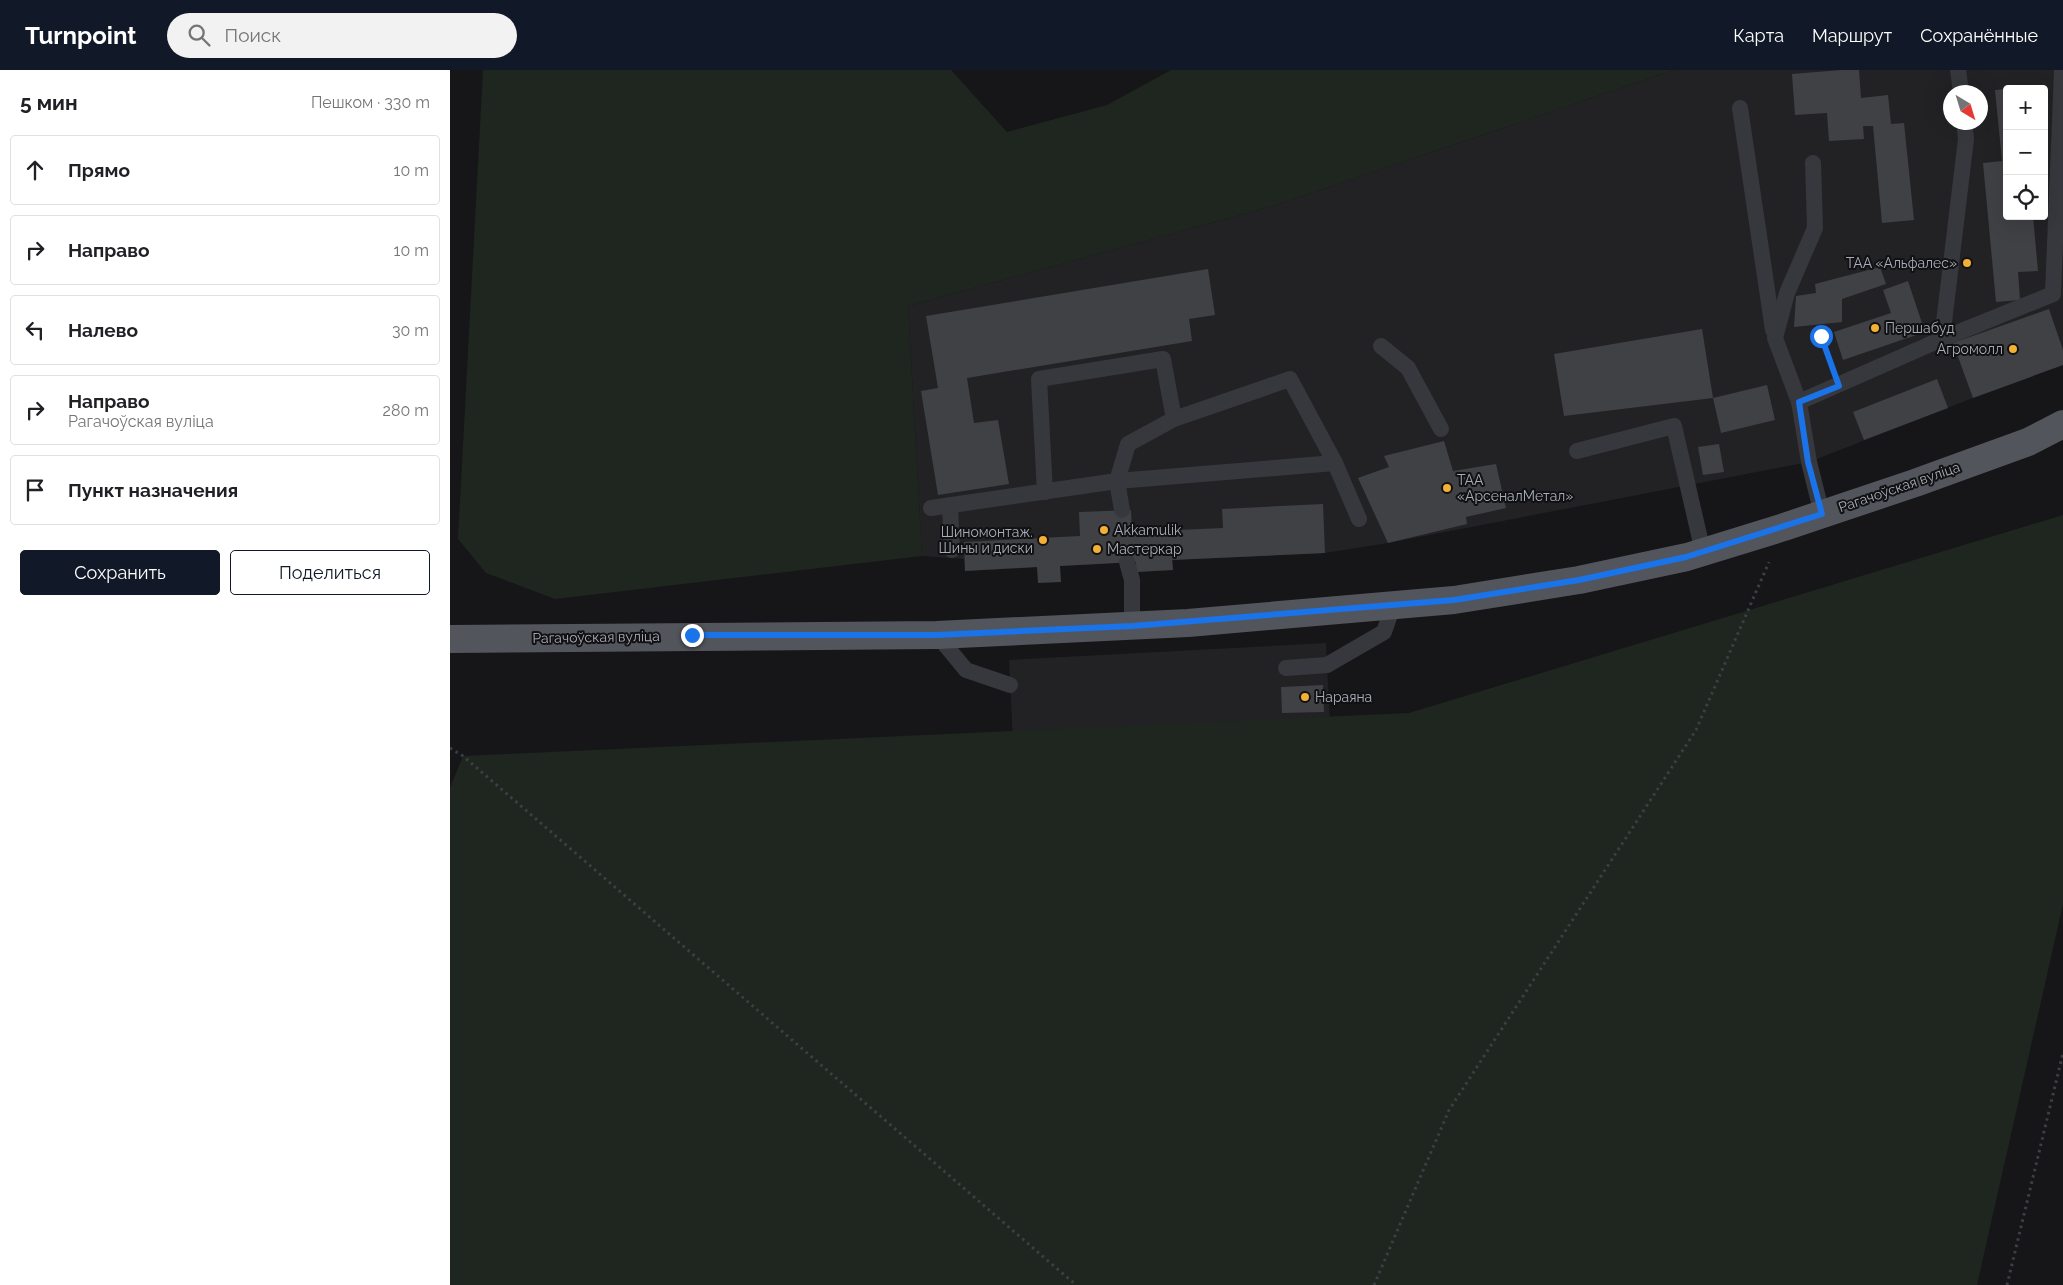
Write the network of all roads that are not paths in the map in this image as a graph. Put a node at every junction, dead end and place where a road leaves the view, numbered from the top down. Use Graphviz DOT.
graph roads {
  1 [pos="1958,70"];
  2 [pos="2062,70"];
  3 [pos="1960,85"];
  4 [pos="1740,108"];
  5 [pos="1965,130"];
  6 [pos="1813,164"];
  7 [pos="1774,338"];
  8 [pos="1942,339"];
  9 [pos="1381,346"];
  10 [pos="1799,402"];
  11 [pos="1174,419"];
  12 [pos="2063,424"];
  13 [pos="1441,429"];
  14 [pos="1577,451"];
  15 [pos="1335,463"];
  16 [pos="1117,482"];
  17 [pos="1045,492"];
  18 [pos="950,505"];
  19 [pos="931,508"];
  20 [pos="1122,510"];
  21 [pos="1822,514"];
  22 [pos="1359,519"];
  23 [pos="952,550"];
  24 [pos="1703,552"];
  25 [pos="1127,562"];
  26 [pos="1394,606"];
  27 [pos="1132,626"];
  28 [pos="937,635"];
  29 [pos="450,639"];
  30 [pos="1286,668"];
  31 [pos="1010,685"];
  1 -- 3 [label="lane"];
  2 -- 8 [label="lane"];
  4 -- 7 [label="lane"];
  5 -- 8 [label="lane"];
  6 -- 7 [label="lane"];
  7 -- 10 [label="lane"];
  8 -- 10 [label="lane"];
  9 -- 13 [label="lane"];
  10 -- 21 [label="lane"];
  11 -- 15 [label="lane"];
  11 -- 16 [label="lane"];
  11 -- 17 [label="lane"];
  12 -- 21 [label="main road, Рагачоўская вуліца"];
  14 -- 24 [label="lane"];
  15 -- 16 [label="lane"];
  15 -- 22 [label="lane"];
  16 -- 17 [label="lane"];
  16 -- 20 [label="lane"];
  17 -- 18 [label="lane"];
  18 -- 19 [label="lane"];
  18 -- 23 [label="lane"];
  21 -- 24 [label="main road, Рагачоўская вуліца"];
  24 -- 26 [label="main road, Рагачоўская вуліца"];
  25 -- 27 [label="lane"];
  26 -- 27 [label="main road, Рагачоўская вуліца"];
  26 -- 30 [label="lane"];
  27 -- 28 [label="main road, Рагачоўская вуліца"];
  28 -- 29 [label="main road, Рагачоўская вуліца"];
  28 -- 31 [label="lane"];
}
